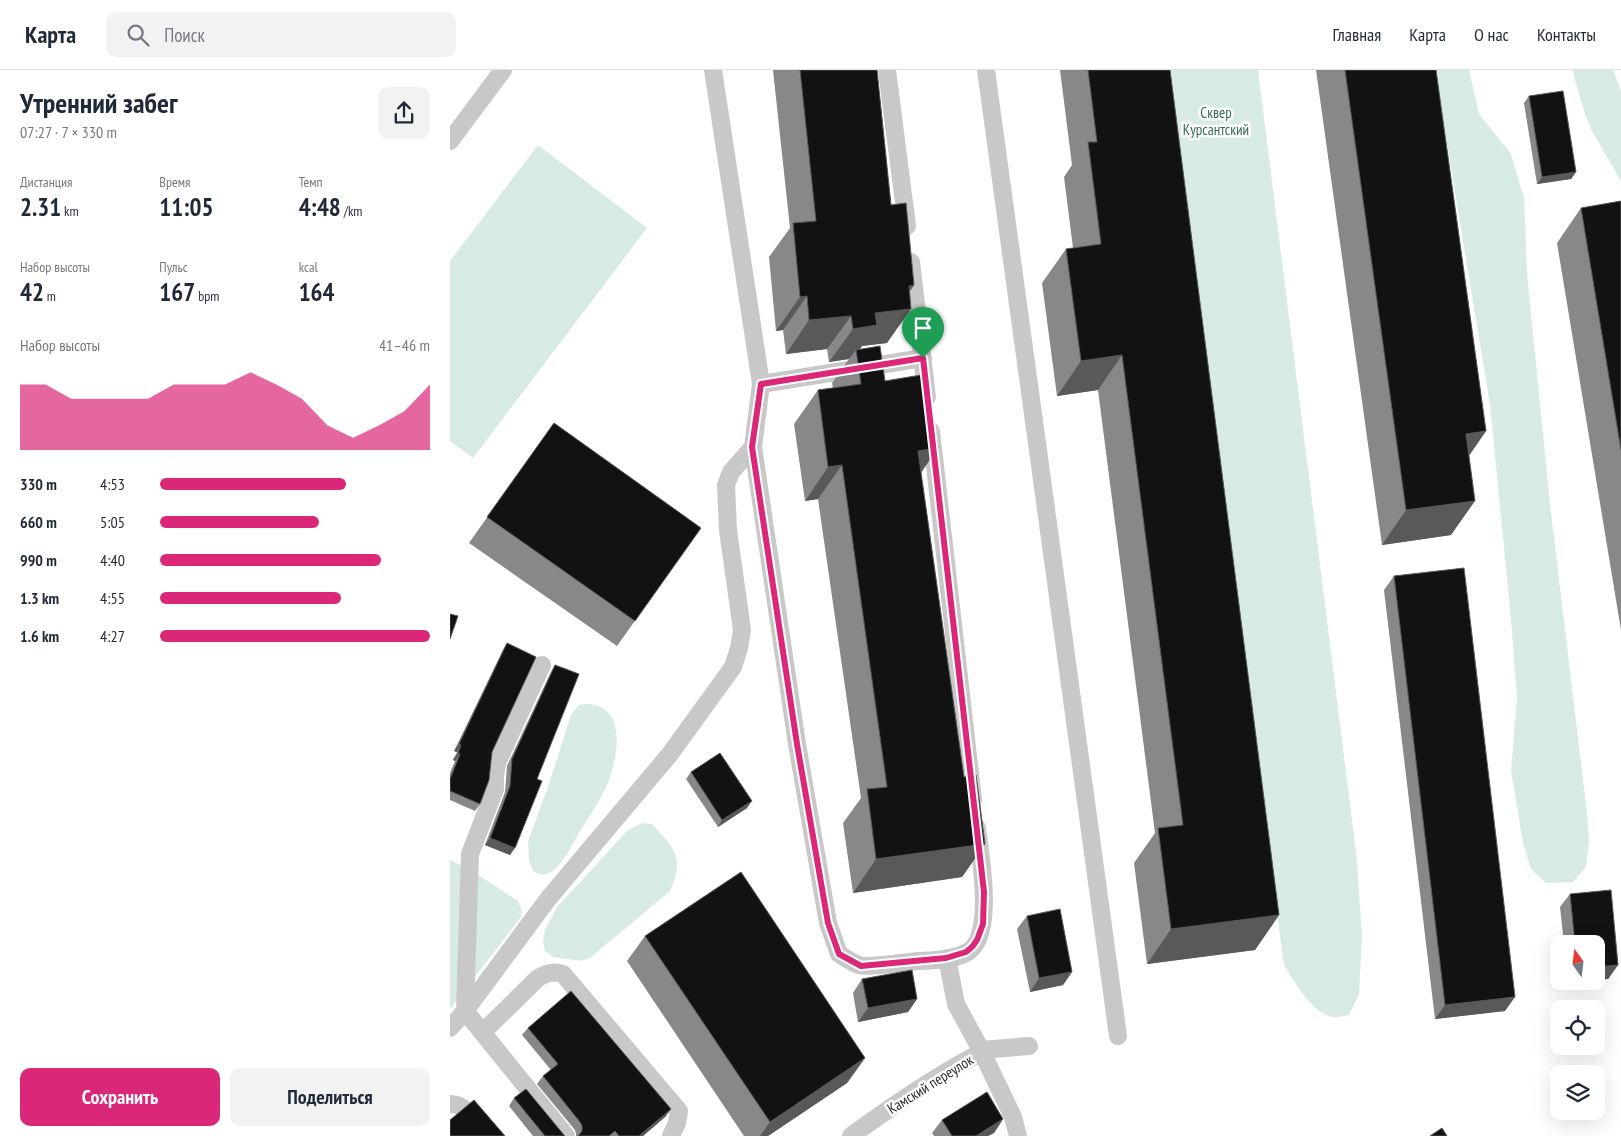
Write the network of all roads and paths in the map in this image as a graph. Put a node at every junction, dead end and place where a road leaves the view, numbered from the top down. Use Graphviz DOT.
graph roads {
  1 [pos="503,70"];
  2 [pos="713,70"];
  3 [pos="887,70"];
  4 [pos="986,70"];
  5 [pos="450,141"];
  6 [pos="923,358"];
  7 [pos="761,384"];
  8 [pos="752,447"];
  9 [pos="542,665"];
  10 [pos="946,958"];
  11 [pos="465,1011"];
  12 [pos="450,1028"];
  13 [pos="483,1032"];
  14 [pos="1118,1036"];
  15 [pos="1030,1046"];
  16 [pos="982,1050"];
  17 [pos="450,1104"];
  18 [pos="486,1136"];
  19 [pos="566,1136"];
  20 [pos="671,1136"];
  21 [pos="851,1136"];
  22 [pos="1018,1136"];
  1 -- 5 [label="lane"];
  2 -- 7 [label="lane"];
  3 -- 6 [label="lane"];
  4 -- 14 [label="lane"];
  6 -- 7 [label="lane"];
  6 -- 10 [label="lane"];
  7 -- 8 [label="lane"];
  8 -- 10 [label="lane"];
  8 -- 11 [label="lane"];
  9 -- 11 [label="lane"];
  10 -- 16 [label="lane"];
  11 -- 12 [label="lane"];
  11 -- 13 [label="lane"];
  13 -- 19 [label="lane"];
  13 -- 20 [label="lane"];
  15 -- 16 [label="lane"];
  16 -- 21 [label="lane, Камский переулок"];
  16 -- 22 [label="lane, Камский переулок"];
  17 -- 18 [label="lane"];
}
